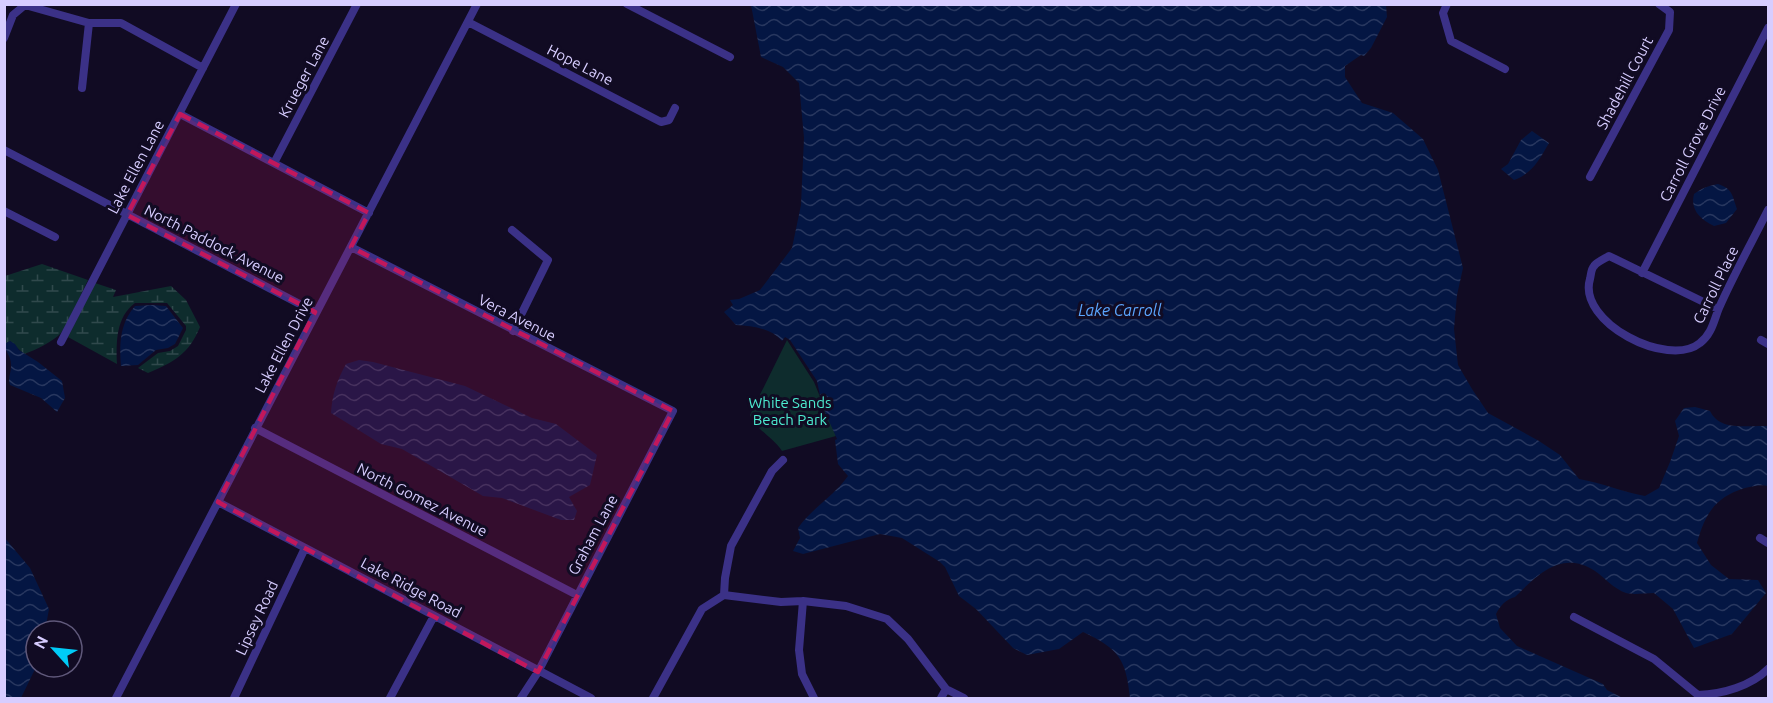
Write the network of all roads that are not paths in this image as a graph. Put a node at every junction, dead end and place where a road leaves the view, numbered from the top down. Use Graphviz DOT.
graph roads {
  1 [pos="236,4"];
  2 [pos="357,4"];
  3 [pos="477,4"];
  4 [pos="627,4"];
  5 [pos="1447,4"];
  6 [pos="1659,4"];
  7 [pos="468,22"];
  8 [pos="88,23"];
  9 [pos="1768,28"];
  10 [pos="4,38"];
  11 [pos="730,57"];
  12 [pos="203,68"];
  13 [pos="1505,69"];
  14 [pos="82,88"];
  15 [pos="675,108"];
  16 [pos="180,114"];
  17 [pos="4,150"];
  18 [pos="274,163"];
  19 [pos="1590,177"];
  20 [pos="1768,210"];
  21 [pos="4,211"];
  22 [pos="369,213"];
  23 [pos="127,214"];
  24 [pos="512,230"];
  25 [pos="56,237"];
  26 [pos="351,247"];
  27 [pos="1642,273"];
  28 [pos="1719,309"];
  29 [pos="315,312"];
  30 [pos="513,331"];
  31 [pos="61,342"];
  32 [pos="673,411"];
  33 [pos="255,428"];
  34 [pos="783,460"];
  35 [pos="218,502"];
  36 [pos="1760,538"];
  37 [pos="1768,543"];
  38 [pos="304,548"];
  39 [pos="577,595"];
  40 [pos="724,595"];
  41 [pos="803,601"];
  42 [pos="435,616"];
  43 [pos="1574,617"];
  44 [pos="1768,669"];
  45 [pos="538,672"];
  46 [pos="946,689"];
  47 [pos="1698,697"];
  48 [pos="116,699"];
  49 [pos="234,699"];
  50 [pos="390,699"];
  51 [pos="521,699"];
  52 [pos="591,699"];
  53 [pos="653,699"];
  54 [pos="814,699"];
  55 [pos="941,699"];
  56 [pos="964,699"];
  1 -- 12 [label="street, Lake Ellen Lane"];
  2 -- 18 [label="street, Krueger Lane"];
  3 -- 7 [label="street, Lake Ellen Drive"];
  4 -- 11 [label="street"];
  5 -- 13 [label="street"];
  6 -- 19 [label="street, Shadehill Court"];
  7 -- 15 [label="street, Hope Lane"];
  7 -- 22 [label="street, Lake Ellen Drive"];
  8 -- 10 [label="street"];
  8 -- 12 [label="street"];
  8 -- 14 [label="street"];
  9 -- 27 [label="street, Carroll Grove Drive"];
  12 -- 16 [label="street, Lake Ellen Lane"];
  16 -- 18 [label="street"];
  16 -- 23 [label="street, Lake Ellen Lane"];
  17 -- 23 [label="street, North Paddock Avenue"];
  18 -- 22 [label="street"];
  20 -- 28 [label="street, Carroll Place"];
  21 -- 25 [label="street"];
  22 -- 26 [label="street, Lake Ellen Drive"];
  23 -- 29 [label="street, North Paddock Avenue"];
  23 -- 31 [label="street, Lake Ellen Lane"];
  24 -- 30 [label="street"];
  26 -- 29 [label="street, Lake Ellen Drive"];
  26 -- 30 [label="street, Vera Avenue"];
  27 -- 28 [label="street"];
  27 -- 28 [label="street, Carroll Place"];
  29 -- 33 [label="street, Lake Ellen Drive"];
  30 -- 32 [label="street, Vera Avenue"];
  32 -- 39 [label="street, Graham Lane"];
  33 -- 35 [label="street, Lake Ellen Drive"];
  33 -- 39 [label="street, North Gomez Avenue"];
  34 -- 40 [label="street"];
  35 -- 38 [label="street, Lake Ridge Road"];
  35 -- 48 [label="street, Lake Ellen Drive"];
  36 -- 37 [label="street"];
  38 -- 42 [label="street, Lake Ridge Road"];
  38 -- 49 [label="street, Lipsey Road"];
  39 -- 45 [label="street, Graham Lane"];
  40 -- 41 [label="street"];
  40 -- 53 [label="street"];
  41 -- 46 [label="street"];
  41 -- 54 [label="street"];
  42 -- 45 [label="street, Lake Ridge Road"];
  42 -- 50 [label="street"];
  43 -- 47 [label="street"];
  44 -- 47 [label="street"];
  45 -- 51 [label="street, Graham Lane"];
  45 -- 52 [label="street, Lake Ridge Road"];
  46 -- 55 [label="street"];
  46 -- 56 [label="street"];
}
